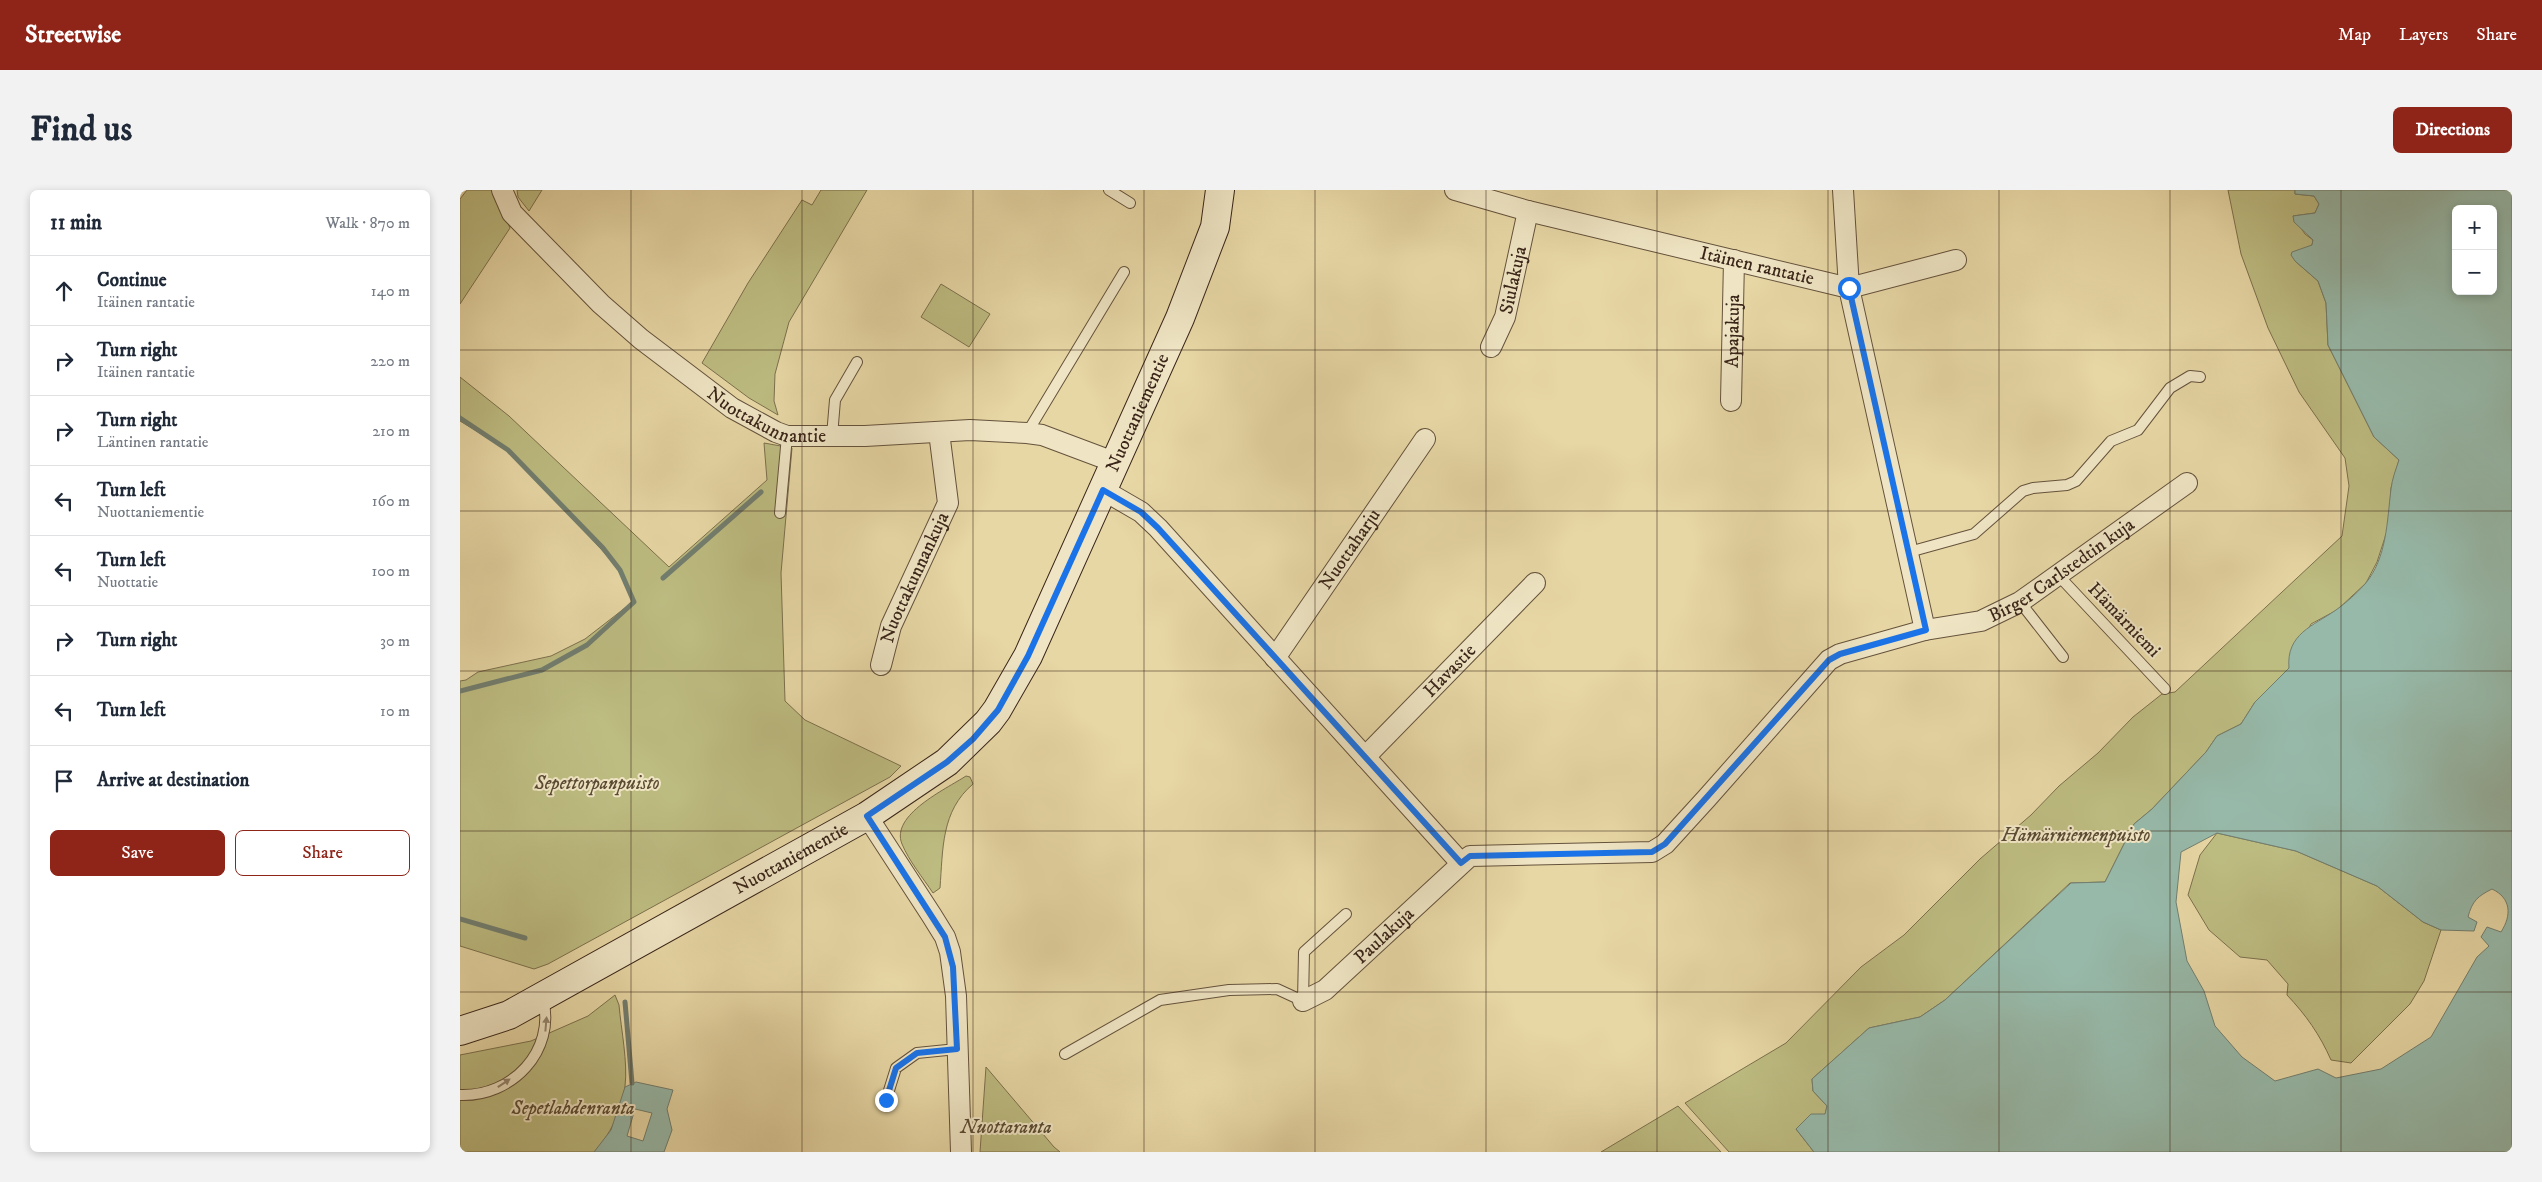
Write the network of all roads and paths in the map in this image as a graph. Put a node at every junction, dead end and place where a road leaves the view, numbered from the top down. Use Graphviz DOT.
graph roads {
  1 [pos="502,190"];
  2 [pos="1109,190"];
  3 [pos="1220,190"];
  4 [pos="1454,190"];
  5 [pos="1843,190"];
  6 [pos="1130,203"];
  7 [pos="1528,211"];
  8 [pos="1734,260"];
  9 [pos="1956,260"];
  10 [pos="1124,272"];
  11 [pos="1849,288"];
  12 [pos="1491,347"];
  13 [pos="857,362"];
  14 [pos="2200,377"];
  15 [pos="1731,401"];
  16 [pos="939,432"];
  17 [pos="1027,433"];
  18 [pos="787,436"];
  19 [pos="832,436"];
  20 [pos="1426,439"];
  21 [pos="1114,462"];
  22 [pos="2187,483"];
  23 [pos="1103,490"];
  24 [pos="780,513"];
  25 [pos="1909,552"];
  26 [pos="2058,575"];
  27 [pos="1535,583"];
  28 [pos="2020,602"];
  29 [pos="1926,630"];
  30 [pos="1275,658"];
  31 [pos="2063,658"];
  32 [pos="881,665"];
  33 [pos="2165,689"];
  34 [pos="1366,757"];
  35 [pos="867,816"];
  36 [pos="1461,863"];
  37 [pos="1346,914"];
  38 [pos="543,996"];
  39 [pos="1303,1001"];
  40 [pos="460,1031"];
  41 [pos="957,1049"];
  42 [pos="1065,1054"];
  43 [pos="460,1095"];
  44 [pos="886,1100"];
  45 [pos="961,1152"];
  1 -- 18 [label="street, Nuottakunnantie"];
  2 -- 6 [label="lane"];
  3 -- 21 [label="main road, Nuottaniementie"];
  4 -- 7 [label="street, Itäinen rantatie"];
  5 -- 11 [label="street"];
  7 -- 8 [label="street, Itäinen rantatie"];
  7 -- 12 [label="street, Siulakuja"];
  8 -- 11 [label="street, Itäinen rantatie"];
  8 -- 15 [label="street, Apajakuja"];
  9 -- 11 [label="street"];
  10 -- 17 [label="lane"];
  11 -- 25 [label="street"];
  13 -- 19 [label="lane"];
  14 -- 25 [label="lane"];
  16 -- 17 [label="street, Nuottakunnantie"];
  16 -- 19 [label="street, Nuottakunnantie"];
  16 -- 32 [label="street, Nuottakunnankuja"];
  17 -- 21 [label="street, Nuottakunnantie"];
  18 -- 19 [label="street, Nuottakunnantie"];
  18 -- 24 [label="lane"];
  20 -- 30 [label="street, Nuottaharju"];
  21 -- 23 [label="main road, Nuottaniementie"];
  22 -- 26 [label="street, Birger Carlstedtin kuja"];
  23 -- 30 [label="street"];
  23 -- 35 [label="main road, Nuottaniementie"];
  25 -- 29 [label="street"];
  26 -- 28 [label="street, Birger Carlstedtin kuja"];
  26 -- 33 [label="lane, Hämärniemi"];
  27 -- 34 [label="street, Havastie"];
  28 -- 29 [label="street, Birger Carlstedtin kuja"];
  28 -- 31 [label="lane"];
  29 -- 36 [label="street"];
  30 -- 34 [label="street"];
  34 -- 36 [label="street"];
  35 -- 38 [label="main road, Nuottaniementie"];
  35 -- 41 [label="street"];
  36 -- 39 [label="street, Paulakuja"];
  37 -- 39 [label="lane"];
  38 -- 40 [label="main road, Nuottaniementie"];
  43 -- 38 [label="lane, one-way"];
  39 -- 42 [label="lane"];
  41 -- 44 [label="lane"];
  41 -- 45 [label="street"];
}
